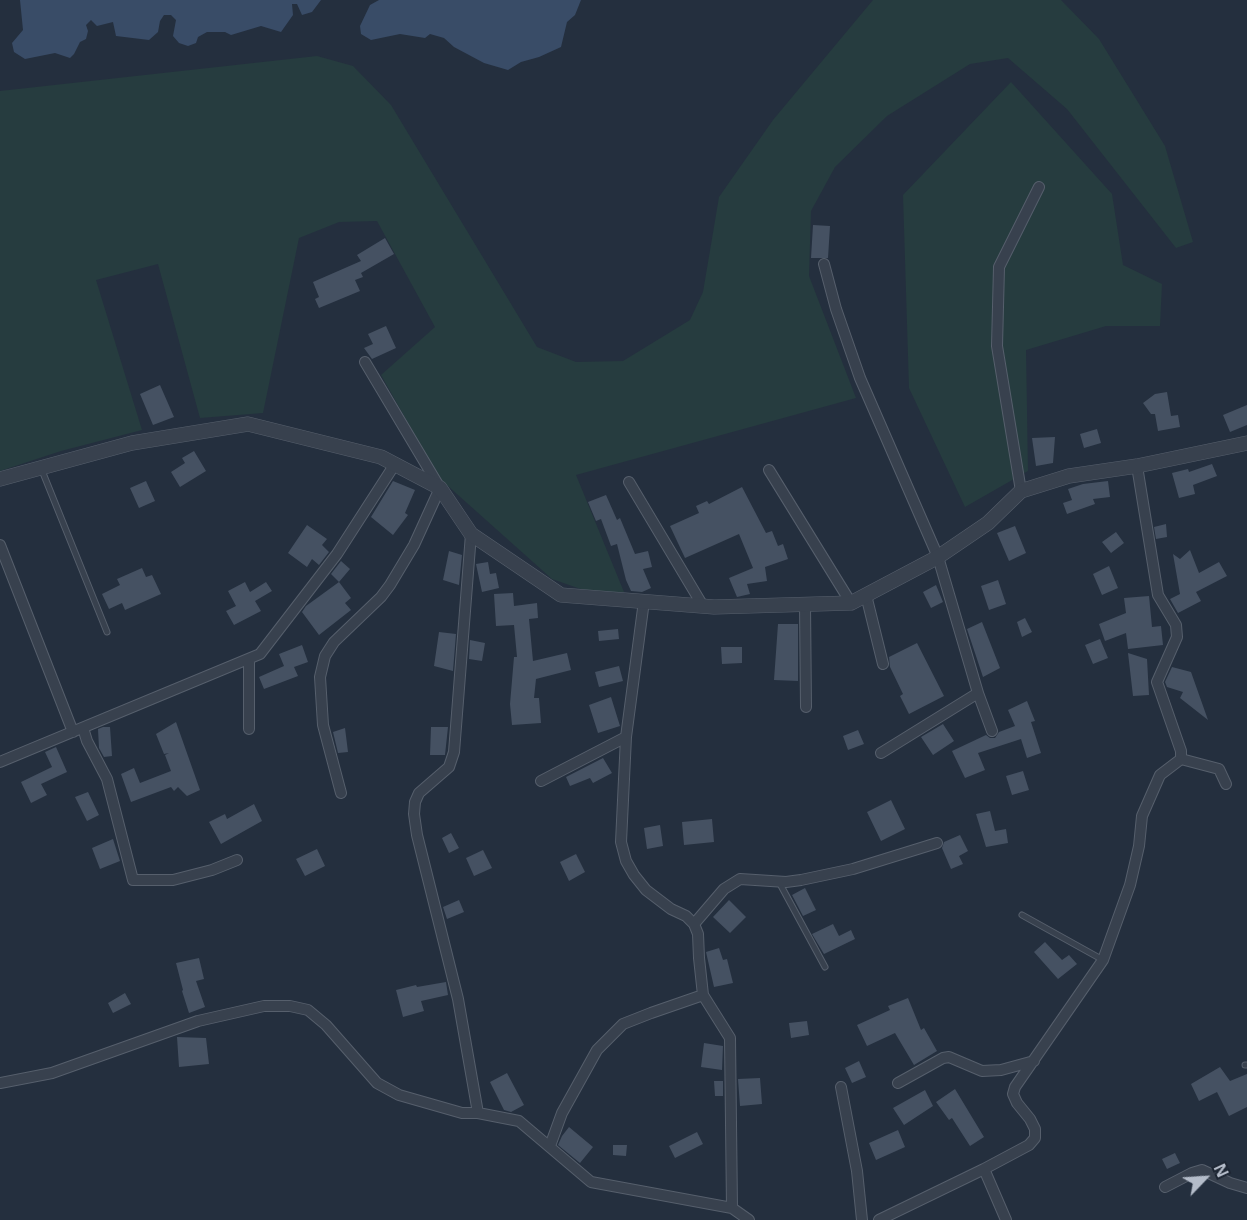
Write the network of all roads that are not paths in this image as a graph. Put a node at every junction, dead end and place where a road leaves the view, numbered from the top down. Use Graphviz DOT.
graph roads {
  1 [pos="1039,187"];
  2 [pos="824,264"];
  3 [pos="365,362"];
  4 [pos="1247,443"];
  5 [pos="395,464"];
  6 [pos="1137,466"];
  7 [pos="41,467"];
  8 [pos="769,470"];
  9 [pos="0,479"];
  10 [pos="629,482"];
  11 [pos="440,488"];
  12 [pos="1021,491"];
  13 [pos="471,534"];
  14 [pos="0,545"];
  15 [pos="938,557"];
  16 [pos="866,595"];
  17 [pos="644,601"];
  18 [pos="851,603"];
  19 [pos="805,604"];
  20 [pos="703,606"];
  21 [pos="107,632"];
  22 [pos="249,659"];
  23 [pos="883,664"];
  24 [pos="978,693"];
  25 [pos="806,707"];
  26 [pos="249,729"];
  27 [pos="78,730"];
  28 [pos="992,731"];
  29 [pos="626,737"];
  30 [pos="881,753"];
  31 [pos="1181,759"];
  32 [pos="0,762"];
  33 [pos="542,781"];
  34 [pos="1226,784"];
  35 [pos="341,793"];
  36 [pos="937,843"];
  37 [pos="237,860"];
  38 [pos="779,882"];
  39 [pos="1022,915"];
  40 [pos="694,924"];
  41 [pos="1103,960"];
  42 [pos="825,967"];
  43 [pos="703,995"];
  44 [pos="1034,1061"];
  45 [pos="0,1083"];
  46 [pos="898,1083"];
  47 [pos="841,1087"];
  48 [pos="478,1113"];
  49 [pos="550,1146"];
  50 [pos="984,1169"];
  51 [pos="1166,1187"];
  52 [pos="1247,1188"];
  53 [pos="732,1208"];
  54 [pos="749,1220"];
  55 [pos="862,1220"];
  56 [pos="879,1220"];
  57 [pos="1005,1220"];
  1 -- 12 [label="street"];
  2 -- 15 [label="street"];
  3 -- 11 [label="street"];
  4 -- 6 [label="street"];
  5 -- 7 [label="street"];
  5 -- 11 [label="street"];
  5 -- 22 [label="street"];
  6 -- 12 [label="street"];
  6 -- 31 [label="street"];
  7 -- 9 [label="street"];
  7 -- 21 [label="lane"];
  8 -- 18 [label="street"];
  10 -- 20 [label="street"];
  11 -- 13 [label="street"];
  11 -- 35 [label="street"];
  12 -- 15 [label="street"];
  13 -- 17 [label="street"];
  13 -- 48 [label="street"];
  14 -- 27 [label="street"];
  15 -- 16 [label="street"];
  15 -- 24 [label="street"];
  16 -- 18 [label="street"];
  16 -- 23 [label="street"];
  17 -- 20 [label="street"];
  17 -- 29 [label="street"];
  18 -- 19 [label="street"];
  19 -- 20 [label="street"];
  19 -- 25 [label="street"];
  22 -- 26 [label="street"];
  22 -- 27 [label="street"];
  24 -- 28 [label="street"];
  24 -- 30 [label="street"];
  27 -- 32 [label="street"];
  27 -- 37 [label="street"];
  29 -- 33 [label="street"];
  29 -- 40 [label="street"];
  31 -- 34 [label="street"];
  31 -- 41 [label="street"];
  36 -- 38 [label="street"];
  38 -- 40 [label="street"];
  38 -- 42 [label="lane"];
  39 -- 41 [label="lane"];
  40 -- 43 [label="street"];
  41 -- 44 [label="street"];
  43 -- 49 [label="street"];
  43 -- 53 [label="street"];
  44 -- 46 [label="street"];
  44 -- 50 [label="street"];
  45 -- 48 [label="street"];
  47 -- 55 [label="street"];
  48 -- 49 [label="street"];
  49 -- 53 [label="street"];
  50 -- 56 [label="street"];
  50 -- 57 [label="street"];
  51 -- 52 [label="street"];
  53 -- 54 [label="street"];
}
